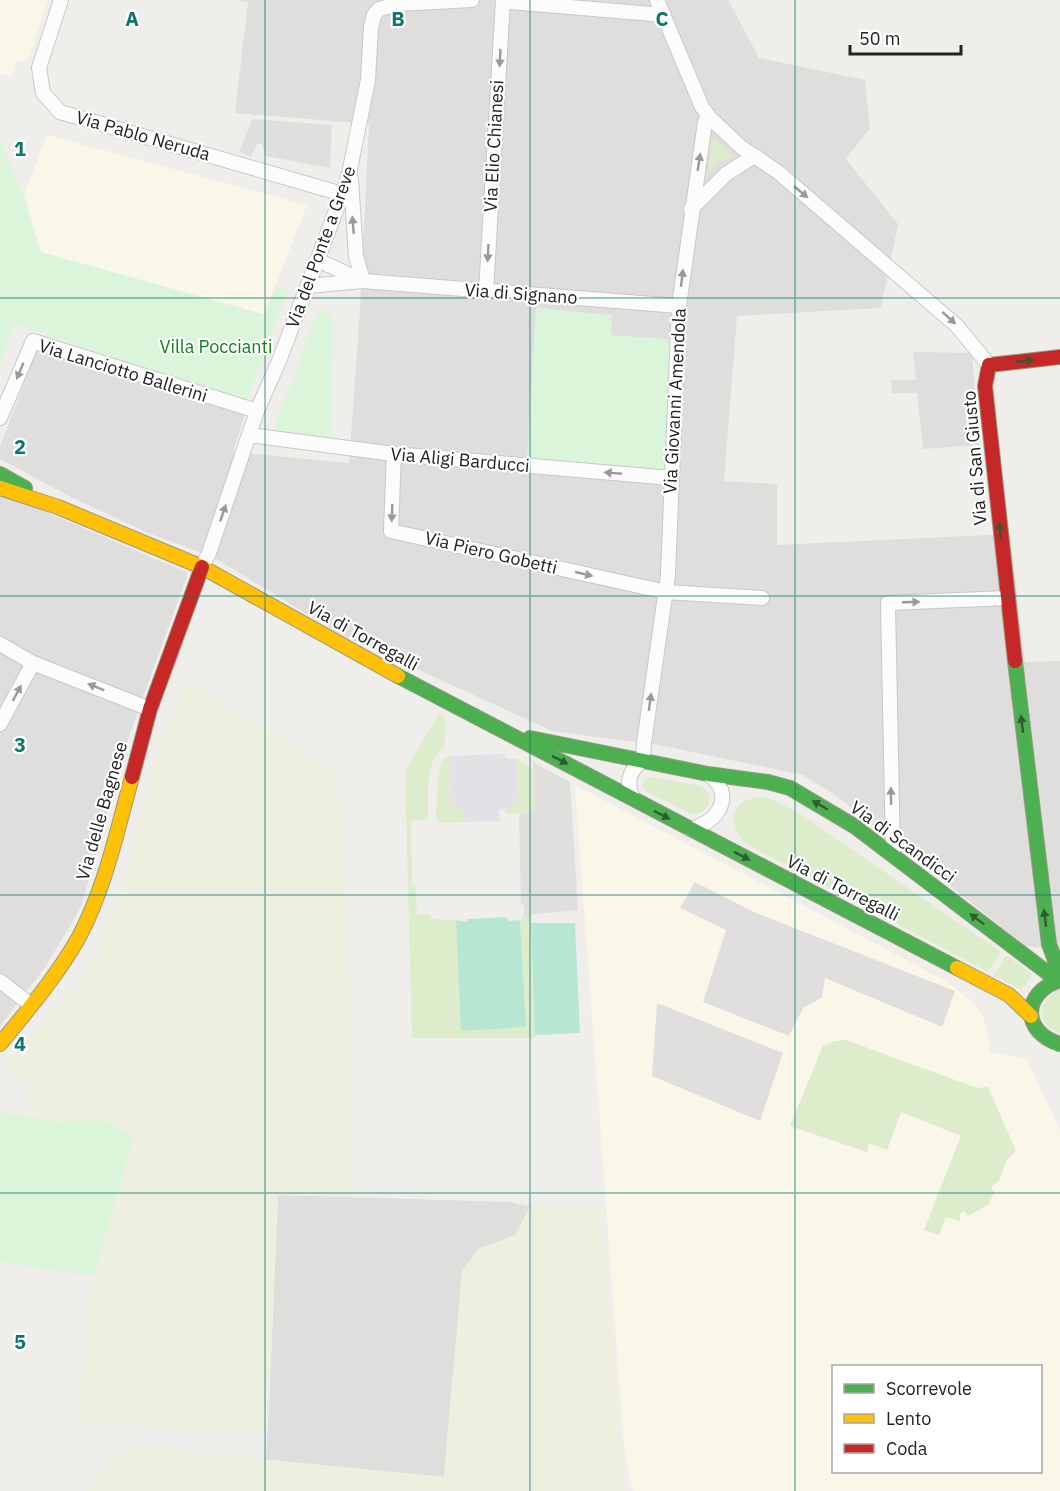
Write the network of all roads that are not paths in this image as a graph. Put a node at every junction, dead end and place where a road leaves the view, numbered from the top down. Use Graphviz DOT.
graph roads {
  1 [pos="61,0"];
  2 [pos="472,0"];
  3 [pos="504,0"];
  4 [pos="657,0"];
  5 [pos="664,15"];
  6 [pos="706,112"];
  7 [pos="754,156"];
  8 [pos="351,167"];
  9 [pos="342,194"];
  10 [pos="692,209"];
  11 [pos="317,260"];
  12 [pos="363,281"];
  13 [pos="308,286"];
  14 [pos="486,292"];
  15 [pos="679,306"];
  16 [pos="1060,357"];
  17 [pos="989,365"];
  18 [pos="257,411"];
  19 [pos="0,418"];
  20 [pos="249,435"];
  21 [pos="394,454"];
  22 [pos="0,474"];
  23 [pos="671,478"];
  24 [pos="0,489"];
  25 [pos="58,507"];
  26 [pos="202,567"];
  27 [pos="666,592"];
  28 [pos="762,598"];
  29 [pos="1007,598"];
  30 [pos="0,644"];
  31 [pos="33,663"];
  32 [pos="150,709"];
  33 [pos="0,724"];
  34 [pos="508,734"];
  35 [pos="643,760"];
  36 [pos="708,774"];
  37 [pos="633,799"];
  38 [pos="690,829"];
  39 [pos="893,855"];
  40 [pos="1059,978"];
  41 [pos="0,981"];
  42 [pos="31,1005"];
  43 [pos="1031,1016"];
  44 [pos="0,1044"];
  45 [pos="1060,1044"];
  1 -- 9 [label="street, Via Pablo Neruda"];
  2 -- 8 [label="street, Via del Ponte a Greve"];
  3 -- 5 [label="street"];
  3 -- 14 [label="street, Via Elio Chianesi, one-way"];
  4 -- 5 [label="street, Via di San Giusto"];
  5 -- 6 [label="street, Via di San Giusto"];
  6 -- 7 [label="street, Via di San Giusto"];
  10 -- 6 [label="street, Via Giovanni Amendola, one-way"];
  7 -- 10 [label="street"];
  7 -- 17 [label="street, Via di San Giusto, one-way"];
  8 -- 9 [label="street, Via del Ponte a Greve"];
  12 -- 8 [label="street, one-way"];
  9 -- 11 [label="street, Via del Ponte a Greve"];
  15 -- 10 [label="street, Via Giovanni Amendola, one-way"];
  11 -- 12 [label="street"];
  11 -- 13 [label="street, Via del Ponte a Greve"];
  12 -- 13 [label="street"];
  12 -- 14 [label="street, Via di Signano"];
  13 -- 18 [label="street, Via del Ponte a Greve"];
  14 -- 15 [label="street, Via di Signano"];
  15 -- 23 [label="street, Via Giovanni Amendola"];
  17 -- 16 [label="main road, one-way"];
  29 -- 17 [label="main road, Via di San Giusto, one-way"];
  18 -- 19 [label="street, Via Lanciotto Ballerini, one-way"];
  18 -- 20 [label="street, Via del Ponte a Greve"];
  20 -- 21 [label="street, Via Aligi Barducci"];
  26 -- 20 [label="street, Via del Ponte a Greve, one-way"];
  23 -- 21 [label="street, Via Aligi Barducci, one-way"];
  21 -- 27 [label="street, Via Piero Gobetti, one-way"];
  22 -- 25 [label="main road"];
  23 -- 27 [label="street, Via Giovanni Amendola"];
  24 -- 25 [label="main road"];
  25 -- 26 [label="main road, Via di Torregalli"];
  26 -- 32 [label="main road, Via delle Bagnese"];
  26 -- 34 [label="main road, Via di Torregalli"];
  27 -- 28 [label="street"];
  35 -- 27 [label="street, Via Giovanni Amendola, one-way"];
  39 -- 29 [label="street, one-way"];
  40 -- 29 [label="main road, Via di San Giusto, one-way"];
  30 -- 31 [label="street"];
  32 -- 31 [label="street, one-way"];
  33 -- 31 [label="street, one-way"];
  32 -- 42 [label="main road, Via delle Bagnese"];
  34 -- 35 [label="main road, Via di Torregalli"];
  34 -- 37 [label="main road, Via di Torregalli, one-way"];
  35 -- 36 [label="main road, Via di Scandicci"];
  35 -- 37 [label="street"];
  36 -- 38 [label="street"];
  39 -- 36 [label="main road, Via di Scandicci, one-way"];
  37 -- 38 [label="main road, Via di Torregalli, one-way"];
  38 -- 43 [label="main road, Via di Torregalli, one-way"];
  40 -- 39 [label="main road, Via di Scandicci, one-way"];
  40 -- 43 [label="main road"];
  41 -- 42 [label="street"];
  42 -- 44 [label="main road, Via delle Bagnese"];
  43 -- 45 [label="main road"];
}
